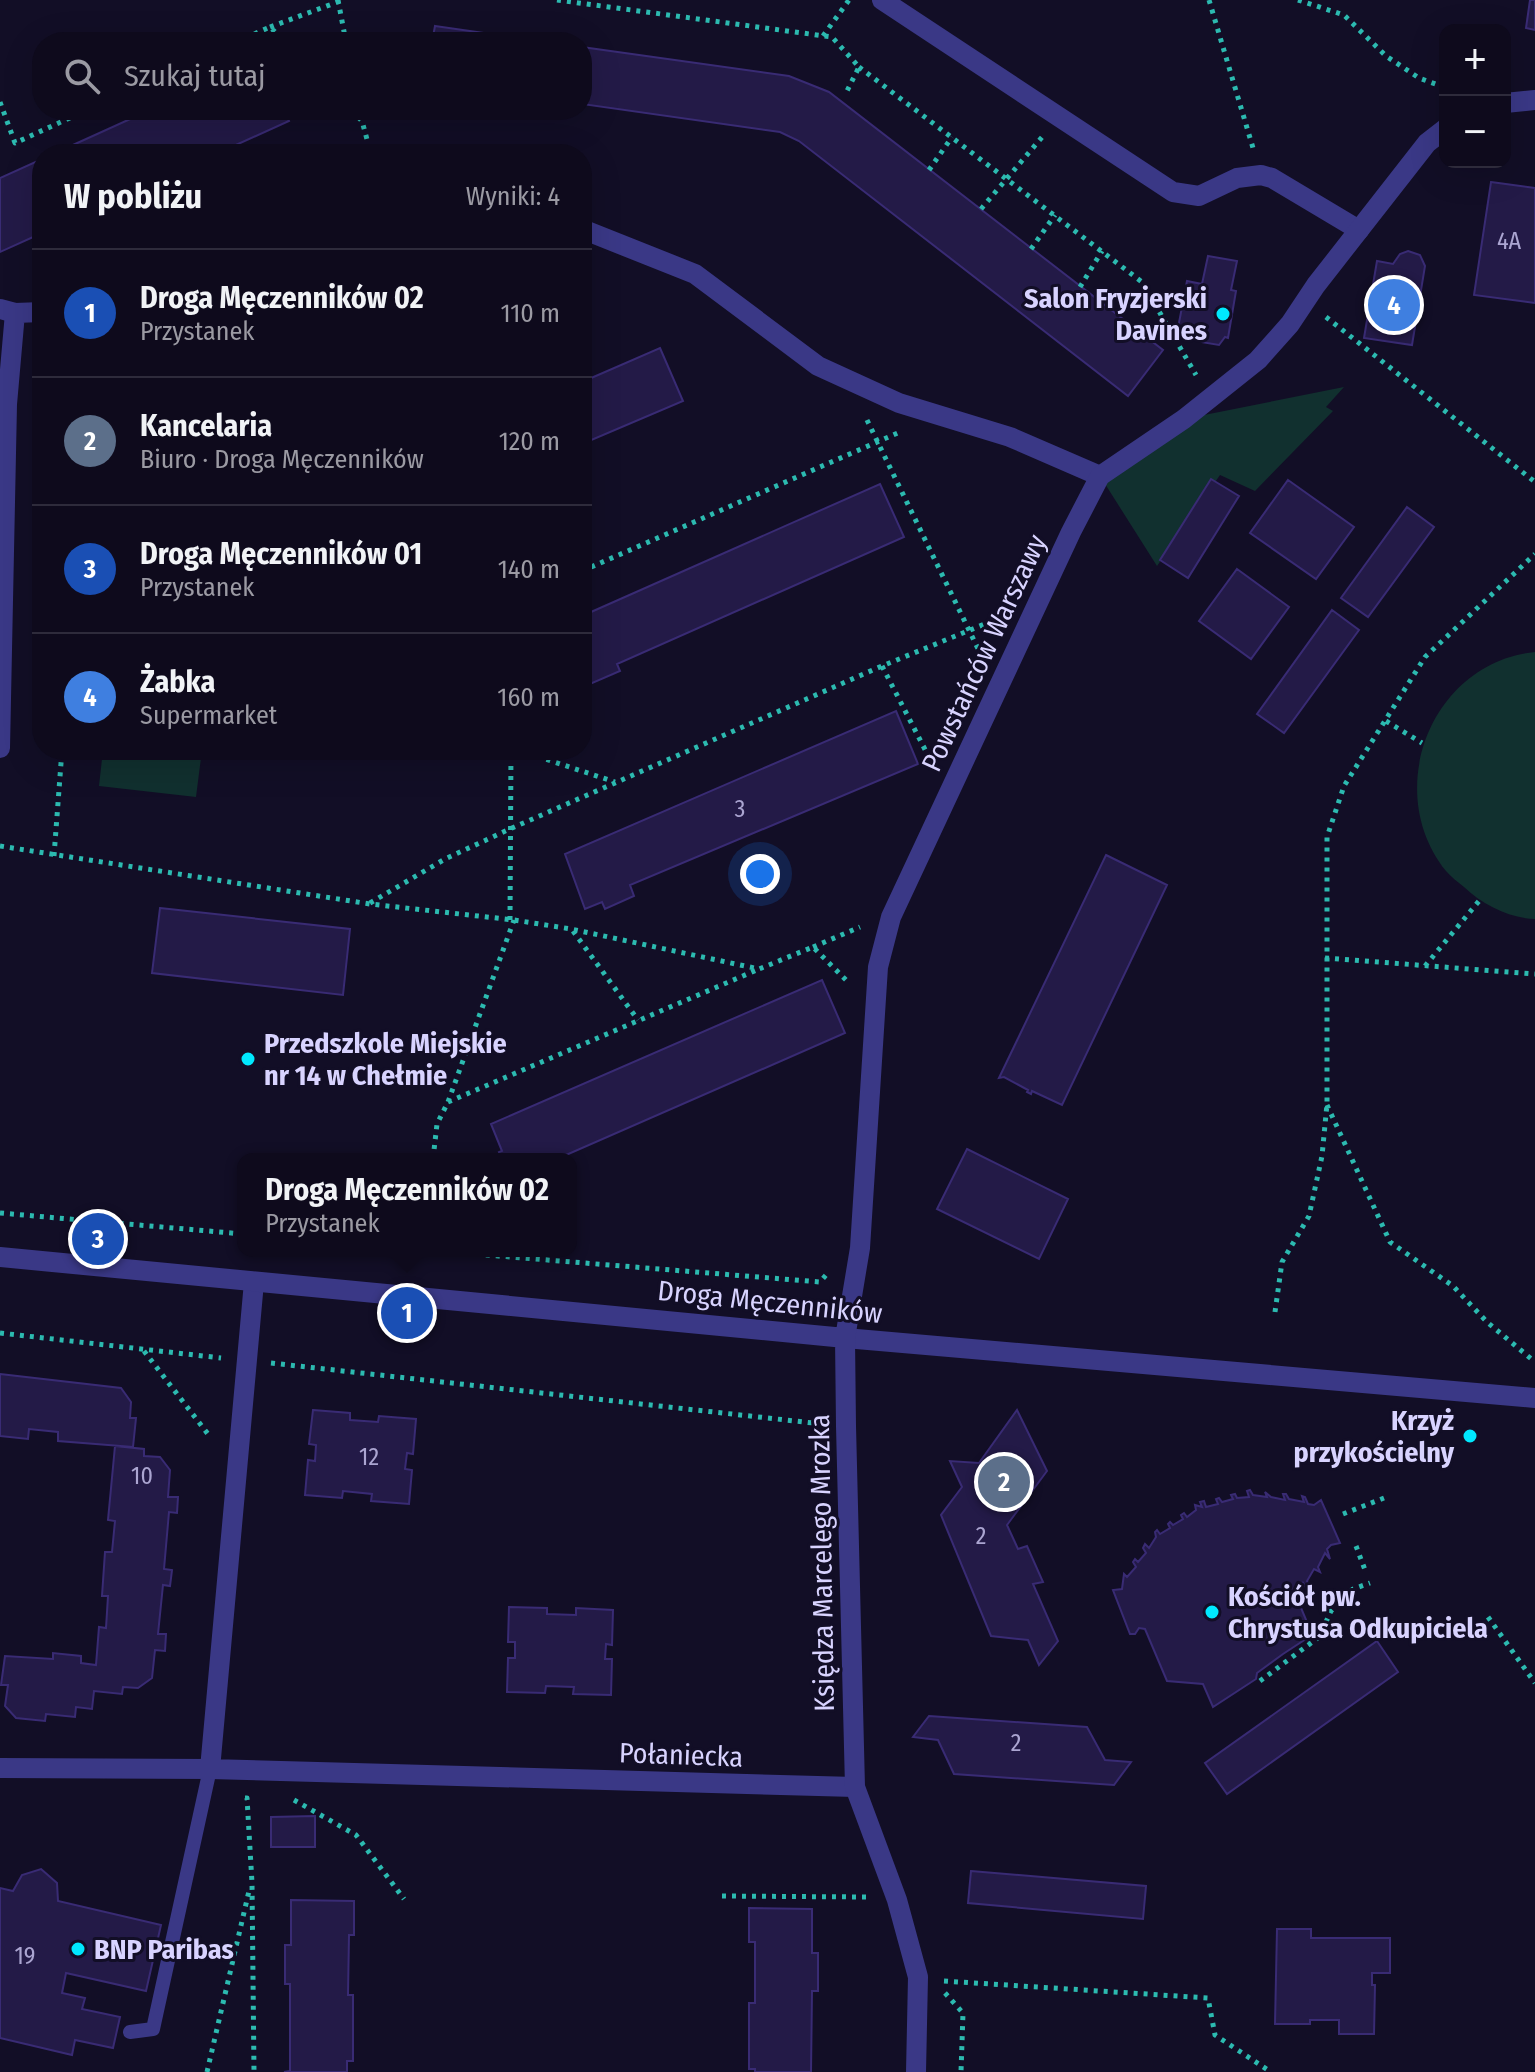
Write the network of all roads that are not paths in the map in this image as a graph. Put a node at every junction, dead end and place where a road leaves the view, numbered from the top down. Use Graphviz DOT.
graph roads {
  1 [pos="882,0"];
  2 [pos="1535,100"];
  3 [pos="1511,102"];
  4 [pos="1439,134"];
  5 [pos="1359,230"];
  6 [pos="592,233"];
  7 [pos="8,311"];
  8 [pos="32,312"];
  9 [pos="1100,476"];
  10 [pos="0,748"];
  11 [pos="0,1257"];
  12 [pos="254,1282"];
  13 [pos="845,1338"];
  14 [pos="1535,1398"];
  15 [pos="0,1768"];
  16 [pos="210,1769"];
  17 [pos="855,1787"];
  18 [pos="130,2032"];
  19 [pos="916,2072"];
  1 -- 5 [label="street"];
  2 -- 3 [label="street"];
  4 -- 5 [label="street, Powstańców Warszawy"];
  5 -- 9 [label="street, Powstańców Warszawy"];
  6 -- 9 [label="street"];
  7 -- 8 [label="street"];
  7 -- 10 [label="street"];
  9 -- 13 [label="street, Powstańców Warszawy"];
  11 -- 12 [label="street, Droga Męczenników"];
  12 -- 13 [label="street, Droga Męczenników"];
  12 -- 16 [label="street"];
  13 -- 14 [label="street, Droga Męczenników"];
  13 -- 17 [label="street, Księdza Marcelego Mrozka"];
  15 -- 16 [label="street, Połaniecka"];
  16 -- 17 [label="street, Połaniecka"];
  16 -- 18 [label="lane"];
  17 -- 19 [label="street"];
}
